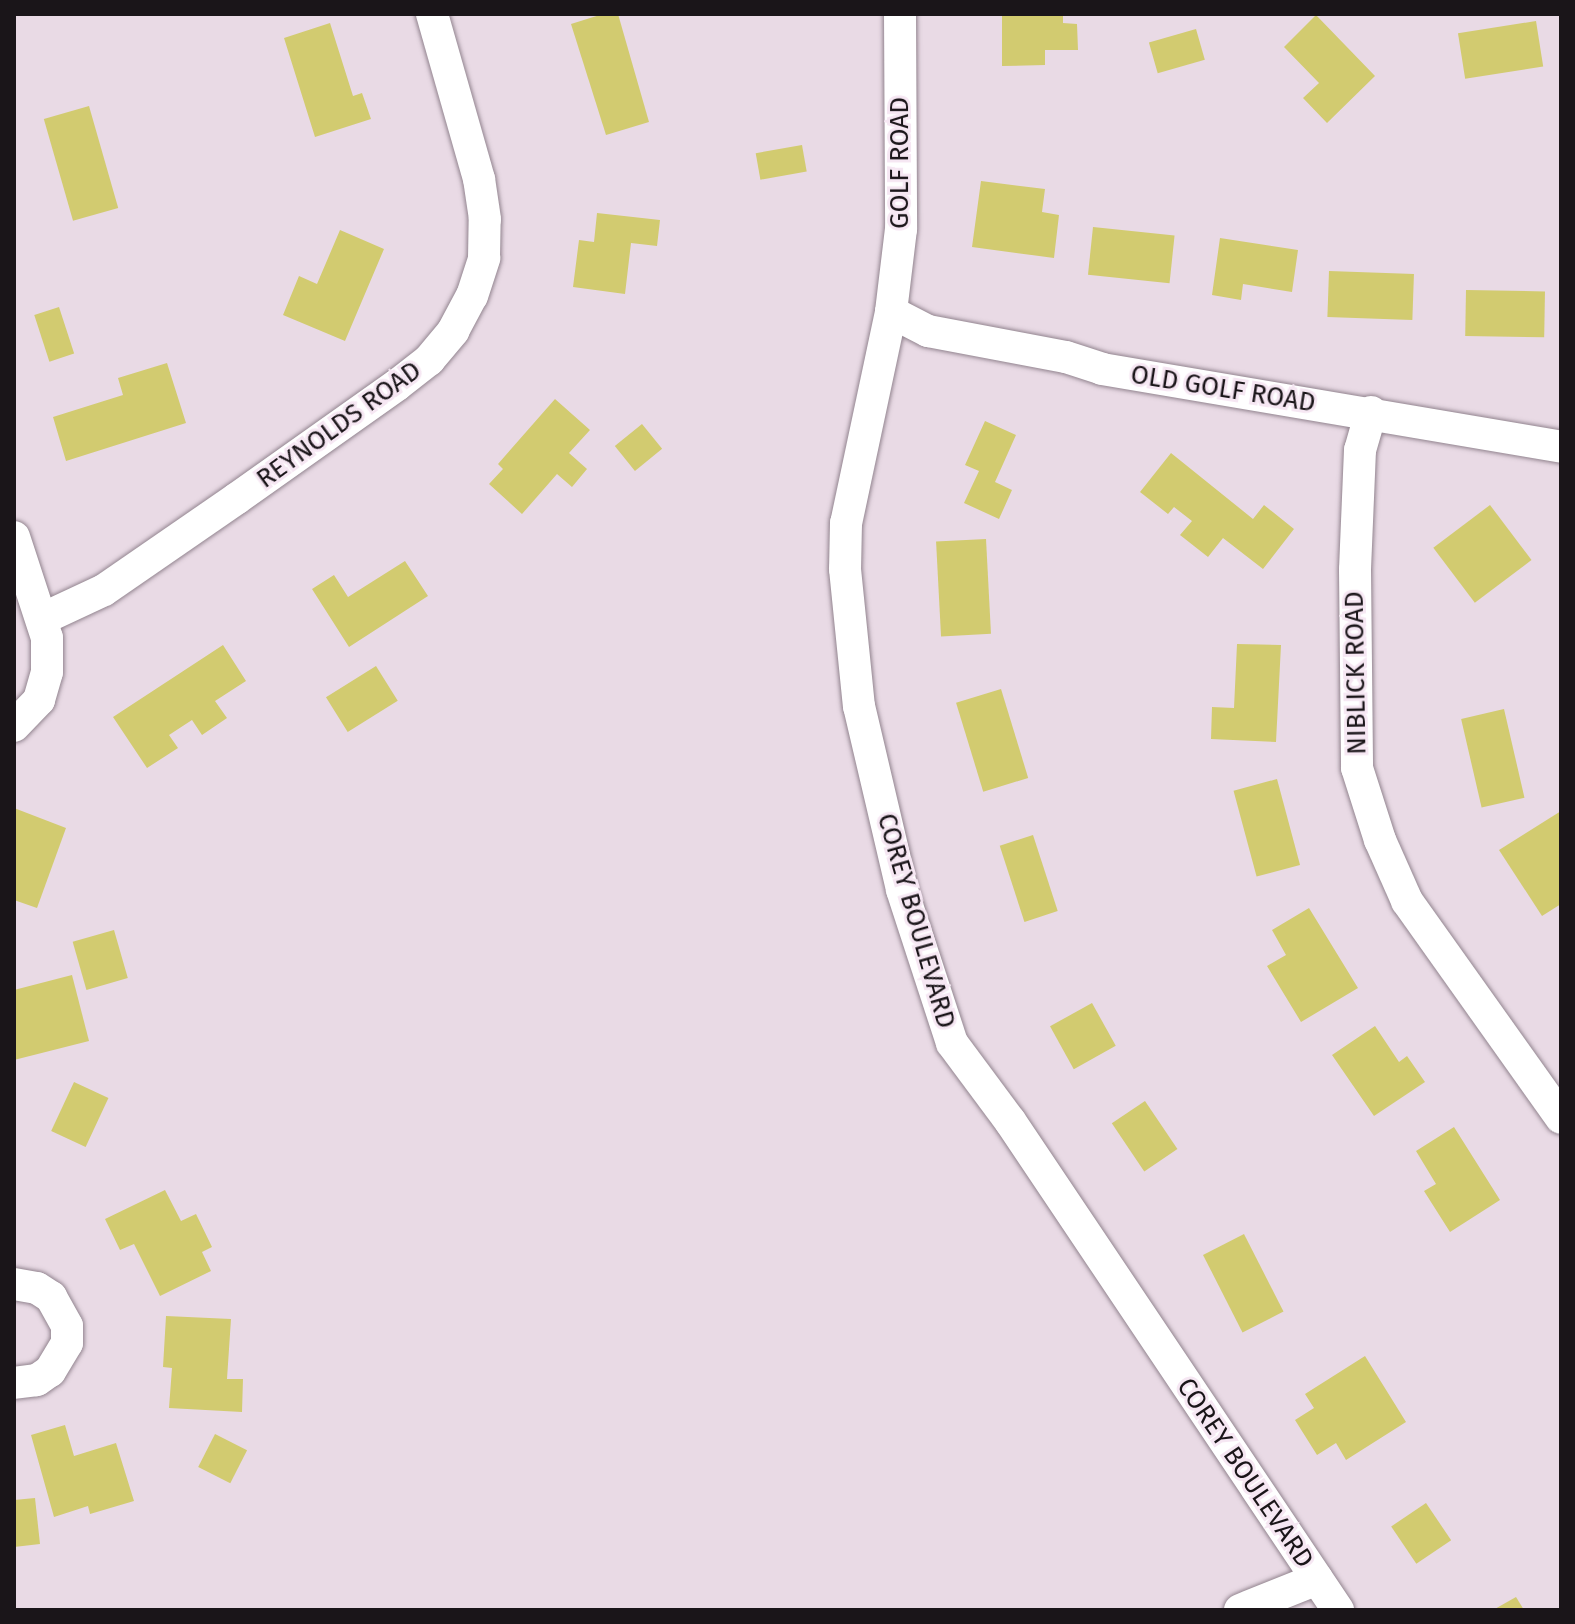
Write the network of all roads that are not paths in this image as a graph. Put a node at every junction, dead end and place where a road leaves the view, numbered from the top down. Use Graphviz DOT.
graph roads {
  1 [pos="432,14"];
  2 [pos="900,14"];
  3 [pos="891,312"];
  4 [pos="1371,412"];
  5 [pos="1561,447"];
  6 [pos="14,537"];
  7 [pos="42,619"];
  8 [pos="14,726"];
  9 [pos="1561,1118"];
  10 [pos="14,1284"];
  11 [pos="14,1383"];
  12 [pos="1317,1579"];
  13 [pos="1240,1610"];
  14 [pos="1338,1610"];
  1 -- 7 [label="street, REYNOLDS ROAD"];
  2 -- 3 [label="street, GOLF ROAD"];
  3 -- 4 [label="street, OLD GOLF ROAD"];
  3 -- 12 [label="street, COREY BOULEVARD"];
  4 -- 5 [label="street, OLD GOLF ROAD"];
  4 -- 9 [label="street, NIBLICK ROAD"];
  6 -- 7 [label="street"];
  7 -- 8 [label="street"];
  10 -- 11 [label="street"];
  12 -- 13 [label="street"];
  12 -- 14 [label="street, COREY BOULEVARD"];
}
